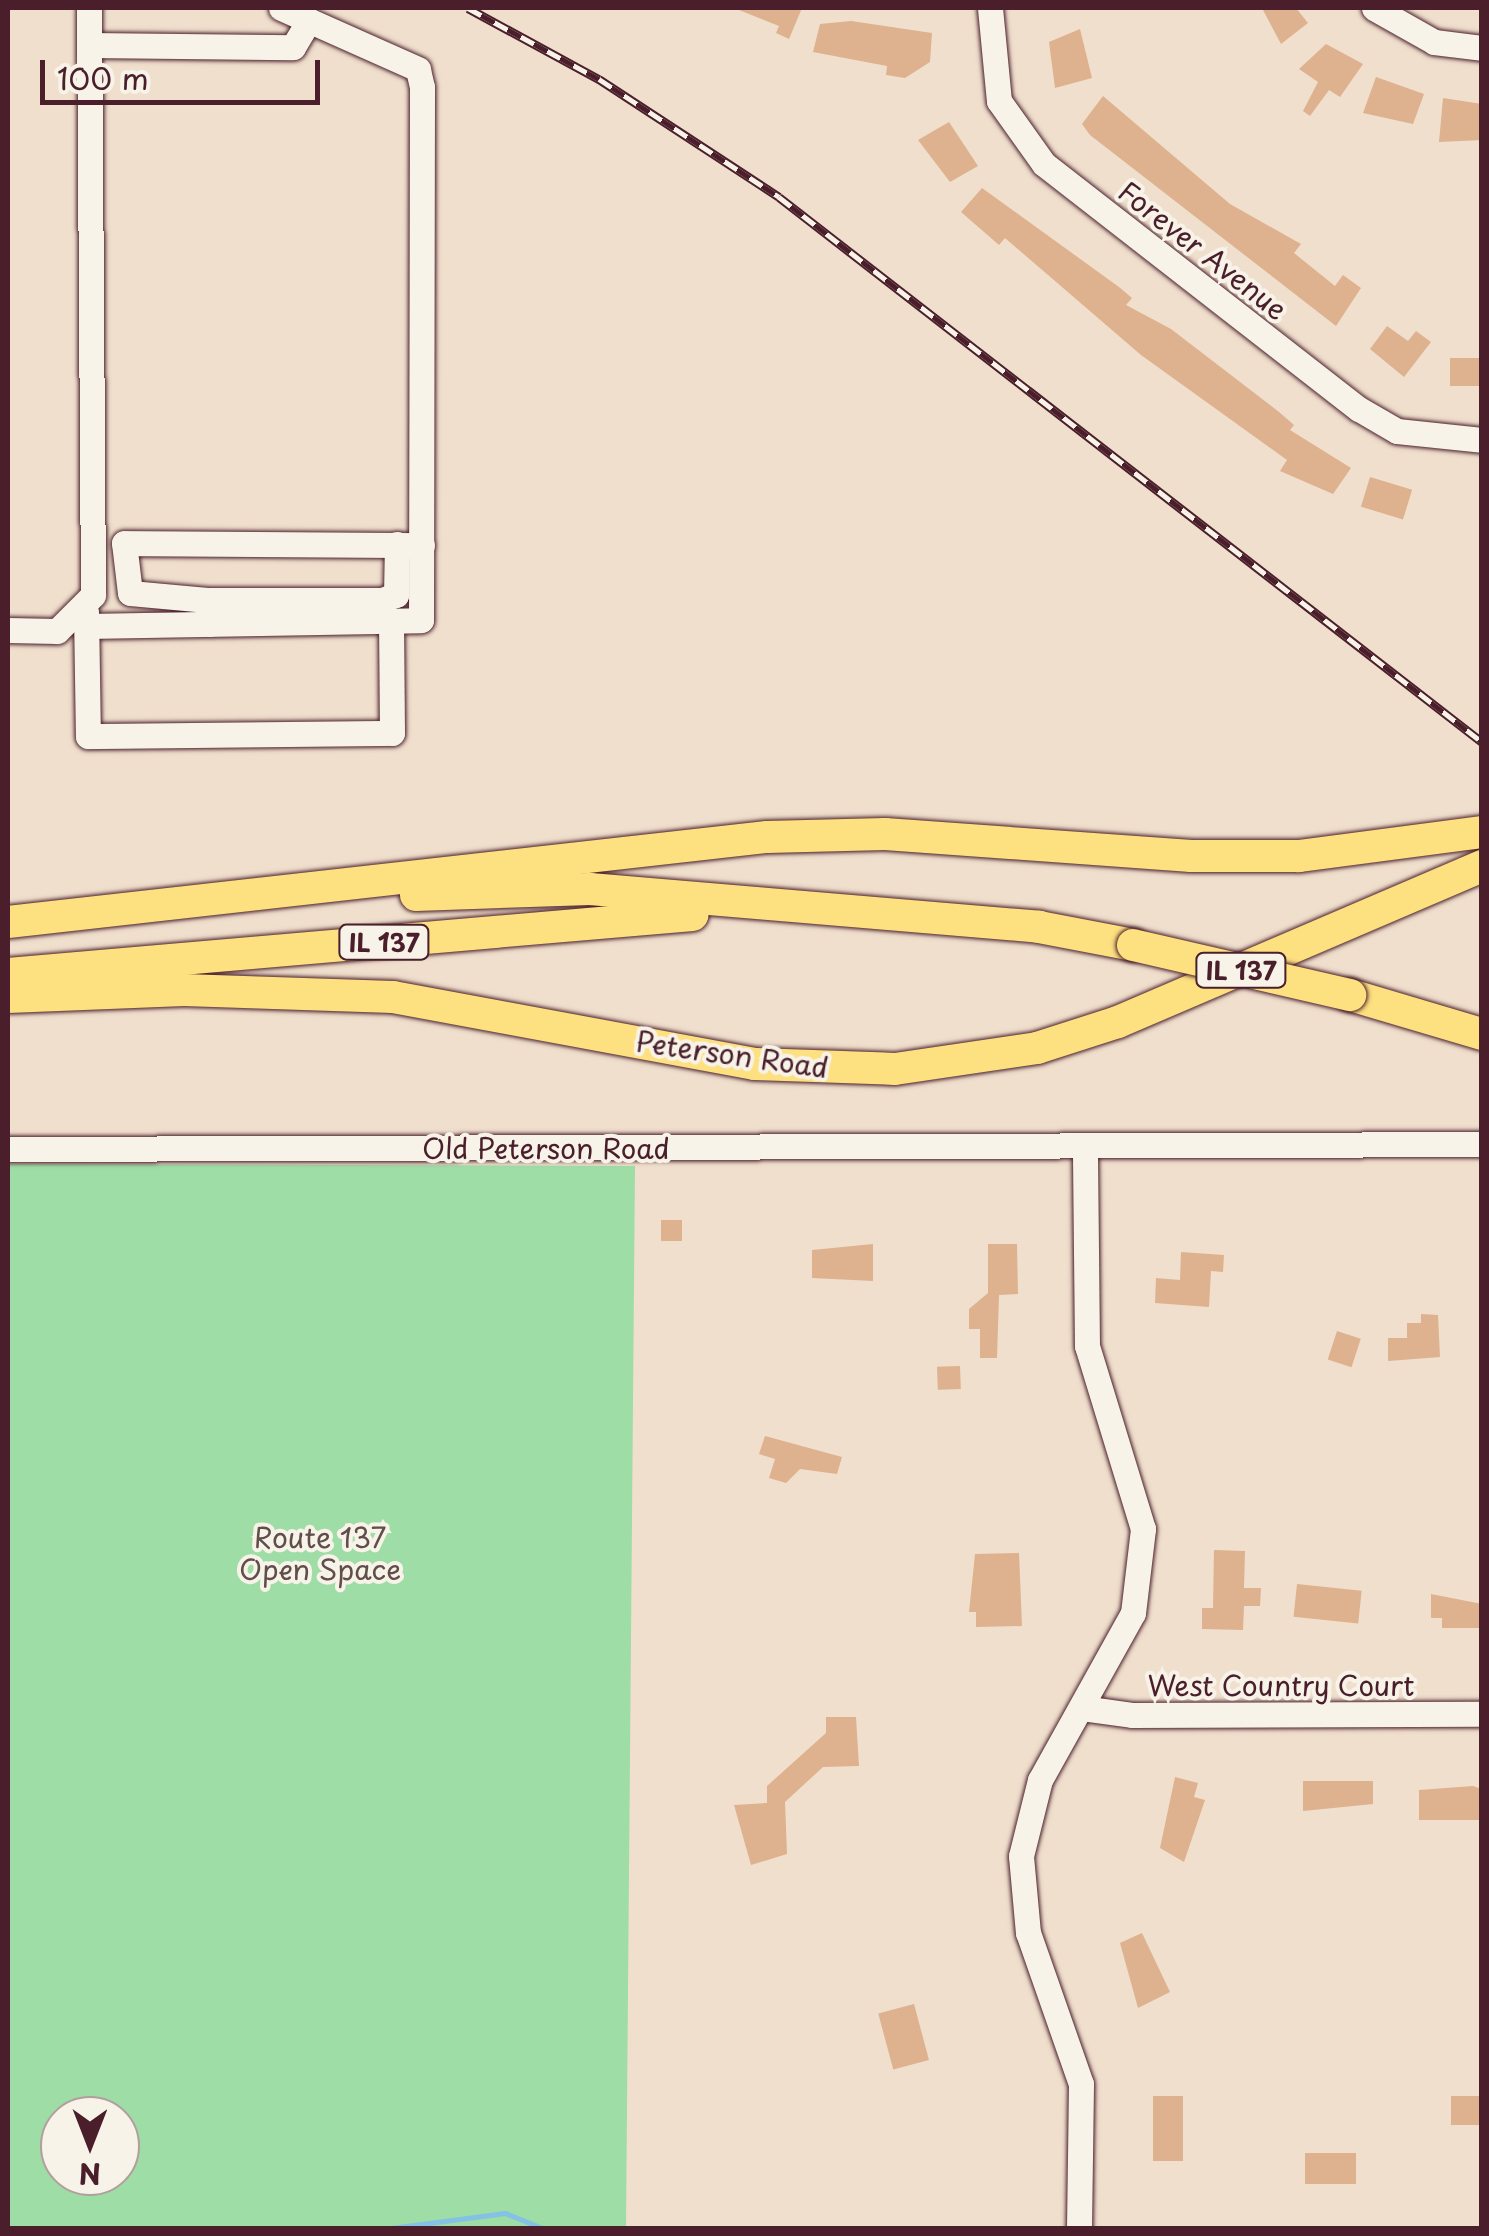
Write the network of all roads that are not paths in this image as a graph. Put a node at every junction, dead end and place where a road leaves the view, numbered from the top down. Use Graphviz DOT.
graph roads {
  1 [pos="89,8"];
  2 [pos="280,8"];
  3 [pos="990,8"];
  4 [pos="1374,8"];
  5 [pos="308,20"];
  6 [pos="89,45"];
  7 [pos="1482,48"];
  8 [pos="1482,440"];
  9 [pos="409,544"];
  10 [pos="208,612"];
  11 [pos="86,617"];
  12 [pos="391,622"];
  13 [pos="8,630"];
  14 [pos="1482,832"];
  15 [pos="1482,866"];
  16 [pos="761,908"];
  17 [pos="8,926"];
  18 [pos="8,974"];
  19 [pos="8,997"];
  20 [pos="1482,1034"];
  21 [pos="1482,1144"];
  22 [pos="1084,1146"];
  23 [pos="8,1149"];
  24 [pos="1082,1708"];
  25 [pos="1482,1714"];
  26 [pos="1079,2228"];
  1 -- 6 [label="street"];
  2 -- 5 [label="street"];
  3 -- 8 [label="street, Forever Avenue"];
  4 -- 7 [label="street"];
  5 -- 6 [label="street"];
  5 -- 9 [label="street"];
  6 -- 11 [label="street"];
  9 -- 10 [label="street"];
  9 -- 10 [label="street"];
  9 -- 12 [label="street"];
  10 -- 11 [label="street"];
  10 -- 12 [label="street"];
  11 -- 12 [label="street"];
  11 -- 13 [label="street"];
  14 -- 17 [label="main road"];
  15 -- 19 [label="main road, Peterson Road"];
  16 -- 17 [label="main road, IL 137"];
  16 -- 18 [label="main road, IL 137"];
  16 -- 20 [label="main road, IL 137, bridge"];
  21 -- 22 [label="street"];
  22 -- 23 [label="street, Old Peterson Road"];
  22 -- 24 [label="street"];
  24 -- 25 [label="street, West Country Court"];
  24 -- 26 [label="street"];
}
